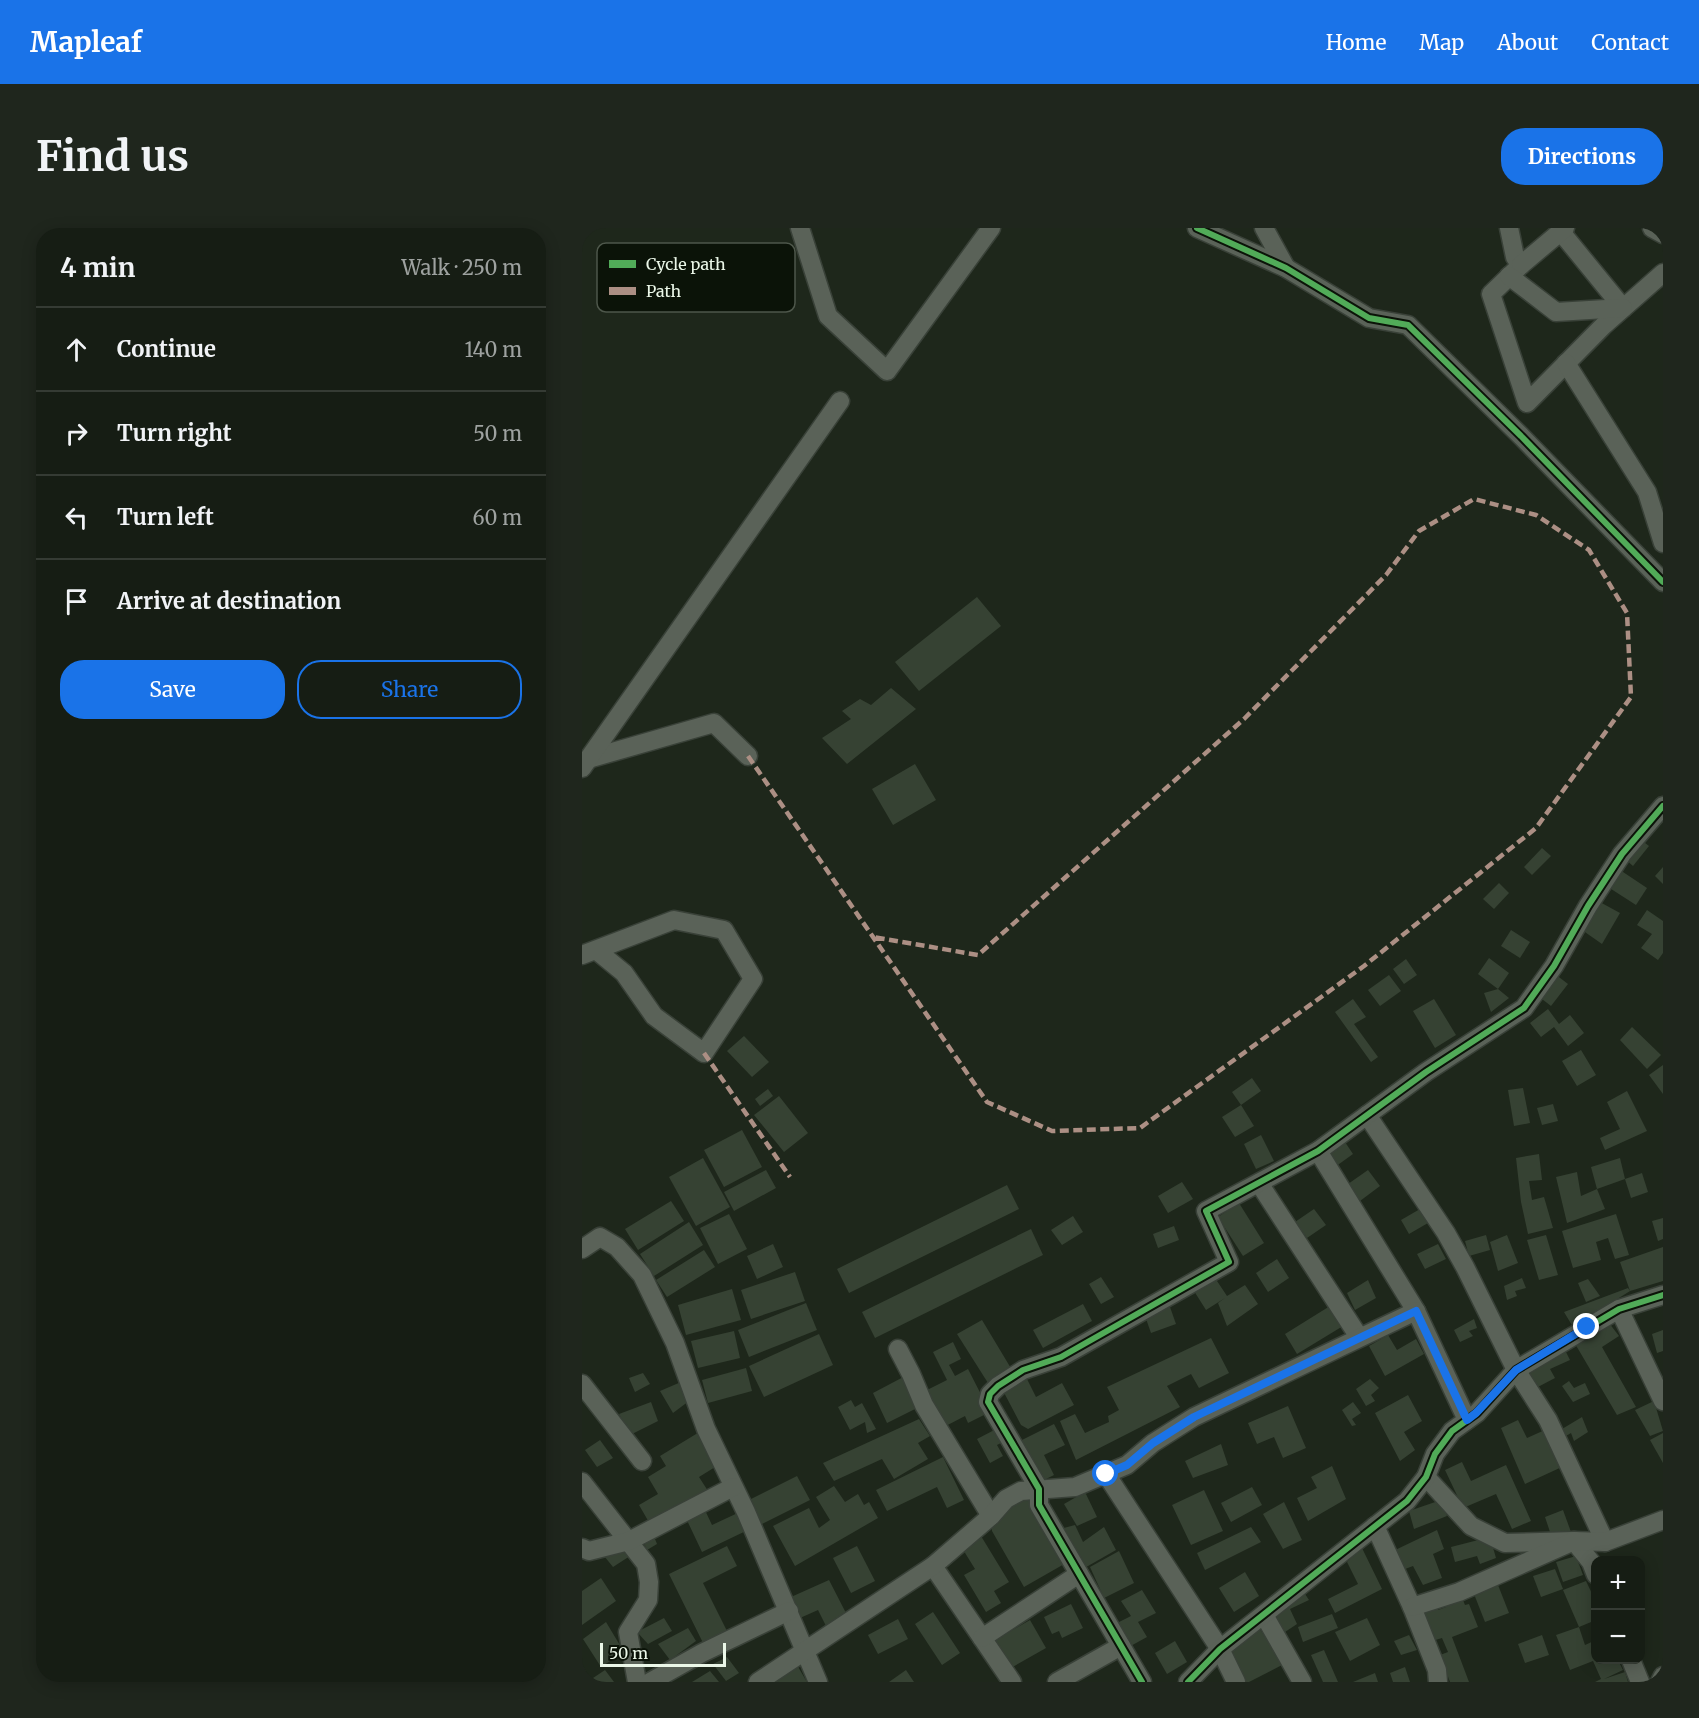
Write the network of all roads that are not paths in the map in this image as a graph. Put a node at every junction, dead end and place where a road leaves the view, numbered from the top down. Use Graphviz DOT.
graph roads {
  1 [pos="800,228"];
  2 [pos="991,228"];
  3 [pos="1197,228"];
  4 [pos="1264,228"];
  5 [pos="1509,228"];
  6 [pos="1652,228"];
  7 [pos="1563,230"];
  8 [pos="1663,234"];
  9 [pos="1286,268"];
  10 [pos="1515,271"];
  11 [pos="1663,273"];
  12 [pos="1623,308"];
  13 [pos="1566,363"];
  14 [pos="840,401"];
  15 [pos="1527,403"];
  16 [pos="1521,436"];
  17 [pos="1663,543"];
  18 [pos="1663,582"];
  19 [pos="748,756"];
  20 [pos="585,764"];
  21 [pos="1659,816"];
  22 [pos="589,953"];
  23 [pos="1367,1115"];
  24 [pos="1318,1151"];
  25 [pos="1259,1184"];
  26 [pos="582,1249"];
  27 [pos="1663,1295"];
  28 [pos="1619,1309"];
  29 [pos="1416,1311"];
  30 [pos="1359,1337"];
  31 [pos="898,1349"];
  32 [pos="1516,1370"];
  33 [pos="582,1384"];
  34 [pos="1663,1401"];
  35 [pos="1467,1420"];
  36 [pos="642,1461"];
  37 [pos="1106,1474"];
  38 [pos="1426,1477"];
  39 [pos="582,1482"];
  40 [pos="733,1487"];
  41 [pos="1039,1489"];
  42 [pos="991,1516"];
  43 [pos="1663,1520"];
  44 [pos="1375,1526"];
  45 [pos="629,1541"];
  46 [pos="1574,1541"];
  47 [pos="1605,1542"];
  48 [pos="582,1548"];
  49 [pos="1591,1562"];
  50 [pos="933,1566"];
  51 [pos="1079,1574"];
  52 [pos="1412,1607"];
  53 [pos="789,1611"];
  54 [pos="1264,1615"];
  55 [pos="982,1638"];
  56 [pos="1121,1646"];
  57 [pos="806,1649"];
  58 [pos="1220,1649"];
  59 [pos="1633,1664"];
  60 [pos="1663,1676"];
  61 [pos="637,1682"];
  62 [pos="650,1682"];
  63 [pos="758,1682"];
  64 [pos="818,1682"];
  65 [pos="1012,1682"];
  66 [pos="1058,1682"];
  67 [pos="1142,1682"];
  68 [pos="1188,1682"];
  69 [pos="1236,1682"];
  70 [pos="1302,1682"];
  71 [pos="1438,1682"];
  72 [pos="1640,1682"];
  73 [pos="1660,1682"];
  1 -- 2 [label="street"];
  3 -- 9 [label="street"];
  4 -- 9 [label="street"];
  5 -- 10 [label="street"];
  6 -- 8 [label="street"];
  7 -- 10 [label="street"];
  7 -- 12 [label="street"];
  9 -- 16 [label="street"];
  10 -- 12 [label="street"];
  10 -- 15 [label="street"];
  11 -- 12 [label="street"];
  12 -- 13 [label="street"];
  13 -- 15 [label="street"];
  13 -- 17 [label="street"];
  14 -- 20 [label="street"];
  15 -- 16 [label="street"];
  16 -- 18 [label="street"];
  19 -- 20 [label="street"];
  21 -- 23 [label="street"];
  22 -- 22 [label="street"];
  23 -- 24 [label="street"];
  23 -- 32 [label="street"];
  24 -- 25 [label="street"];
  24 -- 29 [label="street"];
  25 -- 30 [label="street"];
  25 -- 41 [label="street"];
  26 -- 40 [label="street"];
  27 -- 28 [label="street"];
  28 -- 32 [label="street"];
  28 -- 34 [label="street"];
  29 -- 30 [label="street"];
  29 -- 35 [label="street"];
  30 -- 37 [label="street"];
  31 -- 42 [label="street"];
  32 -- 35 [label="street"];
  32 -- 47 [label="street"];
  33 -- 36 [label="street"];
  35 -- 38 [label="street"];
  37 -- 41 [label="street"];
  37 -- 58 [label="street"];
  38 -- 44 [label="street"];
  38 -- 46 [label="street"];
  39 -- 45 [label="street"];
  40 -- 45 [label="street"];
  40 -- 53 [label="street"];
  41 -- 42 [label="street"];
  41 -- 51 [label="street"];
  42 -- 50 [label="street"];
  43 -- 47 [label="street"];
  44 -- 52 [label="street"];
  44 -- 54 [label="street"];
  45 -- 48 [label="street"];
  45 -- 61 [label="street"];
  46 -- 47 [label="street"];
  46 -- 49 [label="street"];
  46 -- 52 [label="street"];
  50 -- 55 [label="street"];
  50 -- 57 [label="street"];
  51 -- 55 [label="street"];
  51 -- 56 [label="street"];
  52 -- 71 [label="street"];
  53 -- 57 [label="street"];
  53 -- 62 [label="street"];
  54 -- 58 [label="street"];
  54 -- 70 [label="street"];
  55 -- 65 [label="street"];
  56 -- 66 [label="street"];
  56 -- 67 [label="street"];
  57 -- 63 [label="street"];
  57 -- 64 [label="street"];
  58 -- 68 [label="street"];
  58 -- 69 [label="street"];
  59 -- 72 [label="street"];
  60 -- 73 [label="street"];
}
